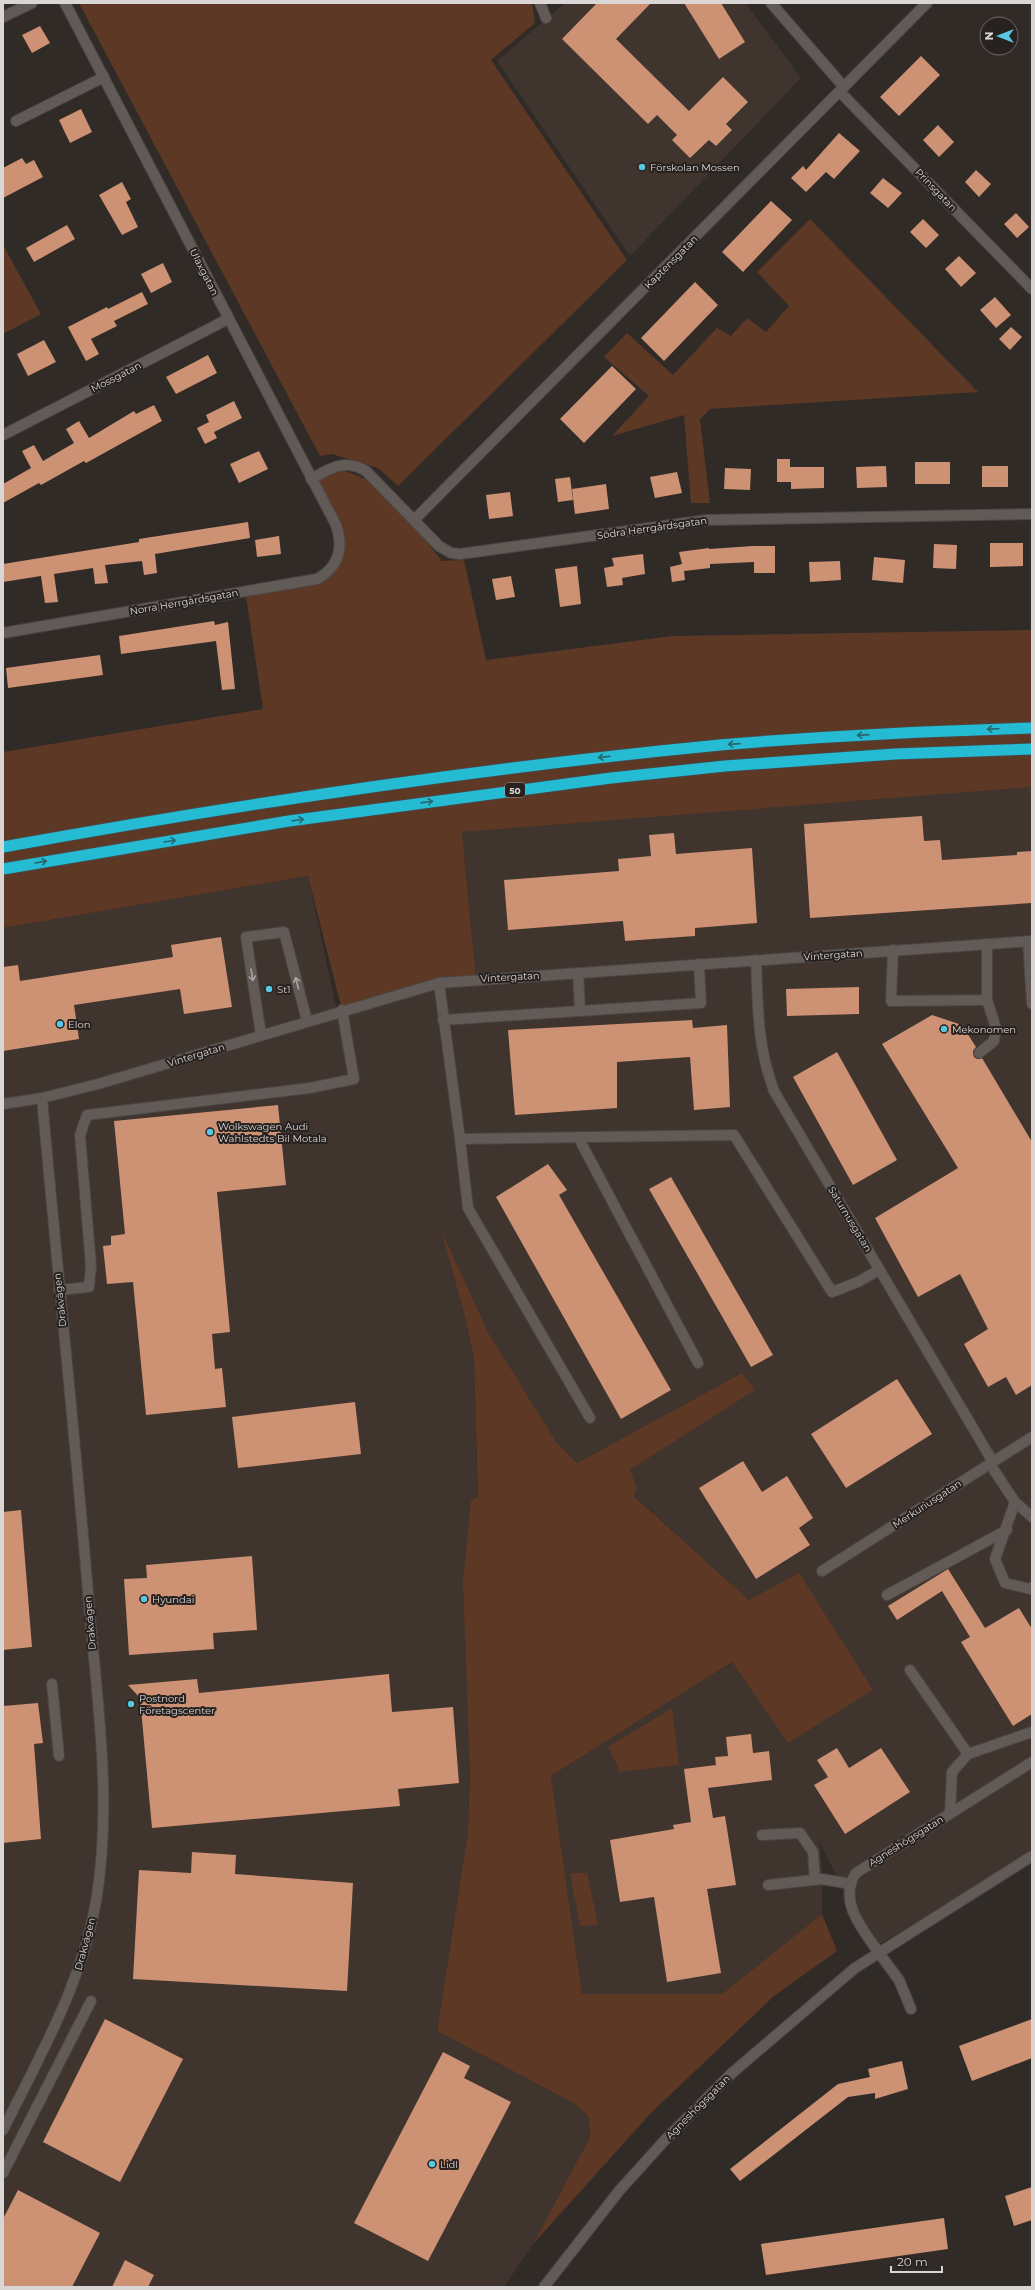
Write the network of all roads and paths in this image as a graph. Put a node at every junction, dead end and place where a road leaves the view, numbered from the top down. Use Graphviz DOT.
graph roads {
  1 [pos="32,3"];
  2 [pos="65,3"];
  3 [pos="540,3"];
  4 [pos="771,3"];
  5 [pos="926,3"];
  6 [pos="3,17"];
  7 [pos="546,18"];
  8 [pos="104,77"];
  9 [pos="842,90"];
  10 [pos="16,121"];
  11 [pos="1032,289"];
  12 [pos="228,319"];
  13 [pos="3,436"];
  14 [pos="312,479"];
  15 [pos="1032,514"];
  16 [pos="414,520"];
  17 [pos="341,541"];
  18 [pos="3,633"];
  19 [pos="1032,728"];
  20 [pos="1032,749"];
  21 [pos="3,847"];
  22 [pos="3,868"];
  23 [pos="1030,941"];
  24 [pos="987,944"];
  25 [pos="893,950"];
  26 [pos="756,960"];
  27 [pos="699,964"];
  28 [pos="578,973"];
  29 [pos="439,983"];
  30 [pos="987,1000"];
  31 [pos="1032,1004"];
  32 [pos="342,1010"];
  33 [pos="580,1011"];
  34 [pos="443,1020"];
  35 [pos="307,1021"];
  36 [pos="261,1035"];
  37 [pos="979,1052"];
  38 [pos="42,1098"];
  39 [pos="3,1104"];
  40 [pos="578,1137"];
  41 [pos="460,1139"];
  42 [pos="880,1270"];
  43 [pos="59,1290"];
  44 [pos="698,1363"];
  45 [pos="590,1418"];
  46 [pos="1032,1437"];
  47 [pos="992,1463"];
  48 [pos="1015,1502"];
  49 [pos="1032,1517"];
  50 [pos="1006,1530"];
  51 [pos="822,1571"];
  52 [pos="1032,1587"];
  53 [pos="888,1595"];
  54 [pos="910,1670"];
  55 [pos="52,1684"];
  56 [pos="1032,1732"];
  57 [pos="968,1754"];
  58 [pos="59,1756"];
  59 [pos="1032,1762"];
  60 [pos="950,1814"];
  61 [pos="762,1835"];
  62 [pos="1032,1856"];
  63 [pos="815,1880"];
  64 [pos="851,1884"];
  65 [pos="768,1885"];
  66 [pos="879,1953"];
  67 [pos="91,2001"];
  68 [pos="911,2009"];
  69 [pos="3,2130"];
  70 [pos="3,2173"];
  71 [pos="544,2287"];
  1 -- 6 [label="street"];
  2 -- 8 [label="street, Ulaxgatan"];
  3 -- 7 [label="street"];
  4 -- 9 [label="street, Prinsgatan"];
  5 -- 9 [label="street, Kaptensgatan"];
  8 -- 10 [label="street"];
  8 -- 12 [label="street, Ulaxgatan"];
  9 -- 11 [label="street, Prinsgatan"];
  9 -- 16 [label="street, Kaptensgatan"];
  12 -- 13 [label="street, Mossgatan"];
  12 -- 14 [label="street, Ulaxgatan"];
  14 -- 16 [label="street, Södra Herrgårdsgatan"];
  14 -- 17 [label="street, Ulaxgatan"];
  15 -- 16 [label="street, Södra Herrgårdsgatan"];
  17 -- 18 [label="street, Norra Herrgårdsgatan"];
  19 -- 21 [label="highway, 50, one-way"];
  22 -- 20 [label="highway, 50, one-way"];
  23 -- 24 [label="street, Vintergatan"];
  23 -- 31 [label="street"];
  24 -- 25 [label="street, Vintergatan"];
  24 -- 30 [label="street"];
  25 -- 26 [label="street, Vintergatan"];
  25 -- 30 [label="street"];
  26 -- 27 [label="street, Vintergatan"];
  26 -- 42 [label="street, Saturnusgatan"];
  27 -- 28 [label="street, Vintergatan"];
  27 -- 33 [label="street"];
  28 -- 29 [label="street, Vintergatan"];
  28 -- 33 [label="street"];
  29 -- 32 [label="street, Vintergatan"];
  29 -- 34 [label="street"];
  30 -- 37 [label="street"];
  32 -- 35 [label="street, Vintergatan"];
  32 -- 43 [label="street"];
  33 -- 34 [label="street"];
  34 -- 41 [label="street"];
  35 -- 36 [label="street, Vintergatan"];
  35 -- 36 [label="street, one-way"];
  36 -- 38 [label="street, Vintergatan"];
  38 -- 39 [label="street, Vintergatan"];
  38 -- 43 [label="street, Drakvägen"];
  40 -- 41 [label="street"];
  40 -- 42 [label="street"];
  40 -- 44 [label="street"];
  41 -- 45 [label="street"];
  42 -- 47 [label="street, Saturnusgatan"];
  43 -- 69 [label="street, Drakvägen"];
  46 -- 47 [label="street, Merkuriusgatan"];
  47 -- 48 [label="street, Saturnusgatan"];
  47 -- 51 [label="street, Merkuriusgatan"];
  48 -- 49 [label="street, Saturnusgatan"];
  48 -- 50 [label="street"];
  50 -- 52 [label="street"];
  50 -- 53 [label="street"];
  54 -- 57 [label="street"];
  55 -- 58 [label="street"];
  56 -- 57 [label="street"];
  57 -- 60 [label="street"];
  59 -- 60 [label="street, Agneshögsgatan"];
  60 -- 64 [label="street, Agneshögsgatan"];
  61 -- 63 [label="street"];
  62 -- 66 [label="street, Agneshögsgatan"];
  63 -- 64 [label="street"];
  63 -- 65 [label="street"];
  64 -- 66 [label="street"];
  66 -- 68 [label="street"];
  66 -- 71 [label="street, Agneshögsgatan"];
  67 -- 70 [label="street"];
}
